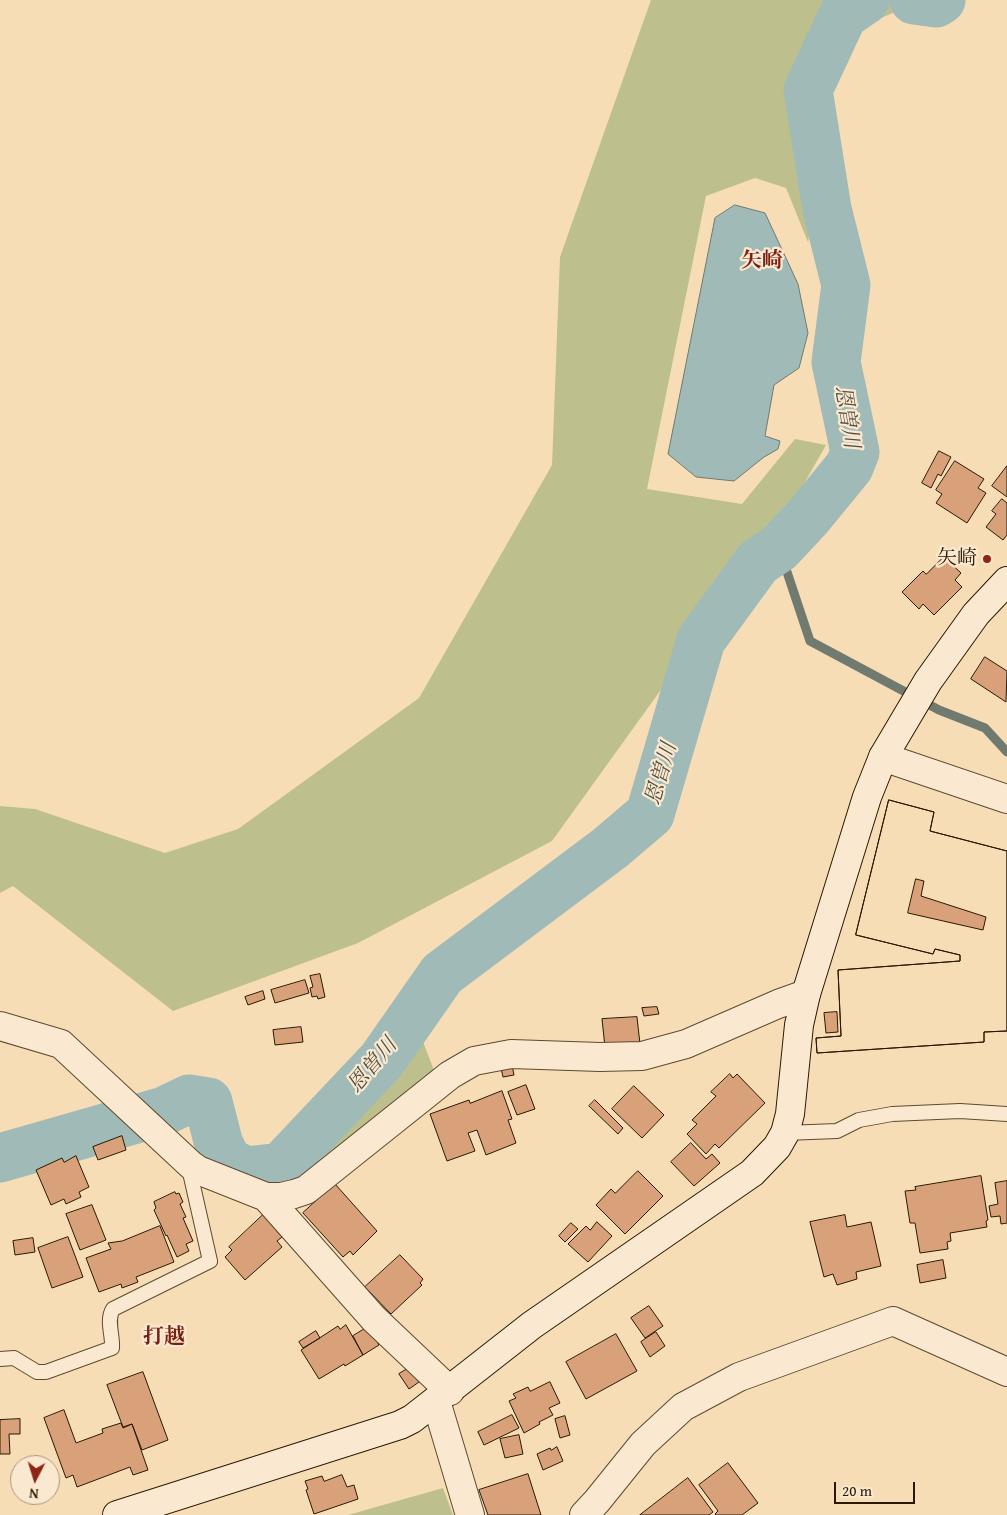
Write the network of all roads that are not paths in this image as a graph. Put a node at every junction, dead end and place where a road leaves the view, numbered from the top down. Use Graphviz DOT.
graph roads {
  1 [pos="1007,581"];
  2 [pos="883,757"];
  3 [pos="1007,799"];
  4 [pos="806,994"];
  5 [pos="0,1026"];
  6 [pos="1007,1114"];
  7 [pos="784,1133"];
  8 [pos="191,1165"];
  9 [pos="266,1197"];
  10 [pos="0,1359"];
  11 [pos="1007,1372"];
  12 [pos="443,1396"];
  13 [pos="117,1515"];
  14 [pos="470,1515"];
  15 [pos="584,1515"];
  1 -- 2 [label="street"];
  2 -- 3 [label="street"];
  2 -- 4 [label="street"];
  4 -- 7 [label="street"];
  4 -- 9 [label="street"];
  5 -- 8 [label="street"];
  6 -- 7 [label="lane"];
  7 -- 12 [label="street"];
  8 -- 9 [label="street"];
  8 -- 10 [label="lane"];
  9 -- 12 [label="street"];
  11 -- 15 [label="street"];
  12 -- 13 [label="street"];
  12 -- 14 [label="street"];
}
